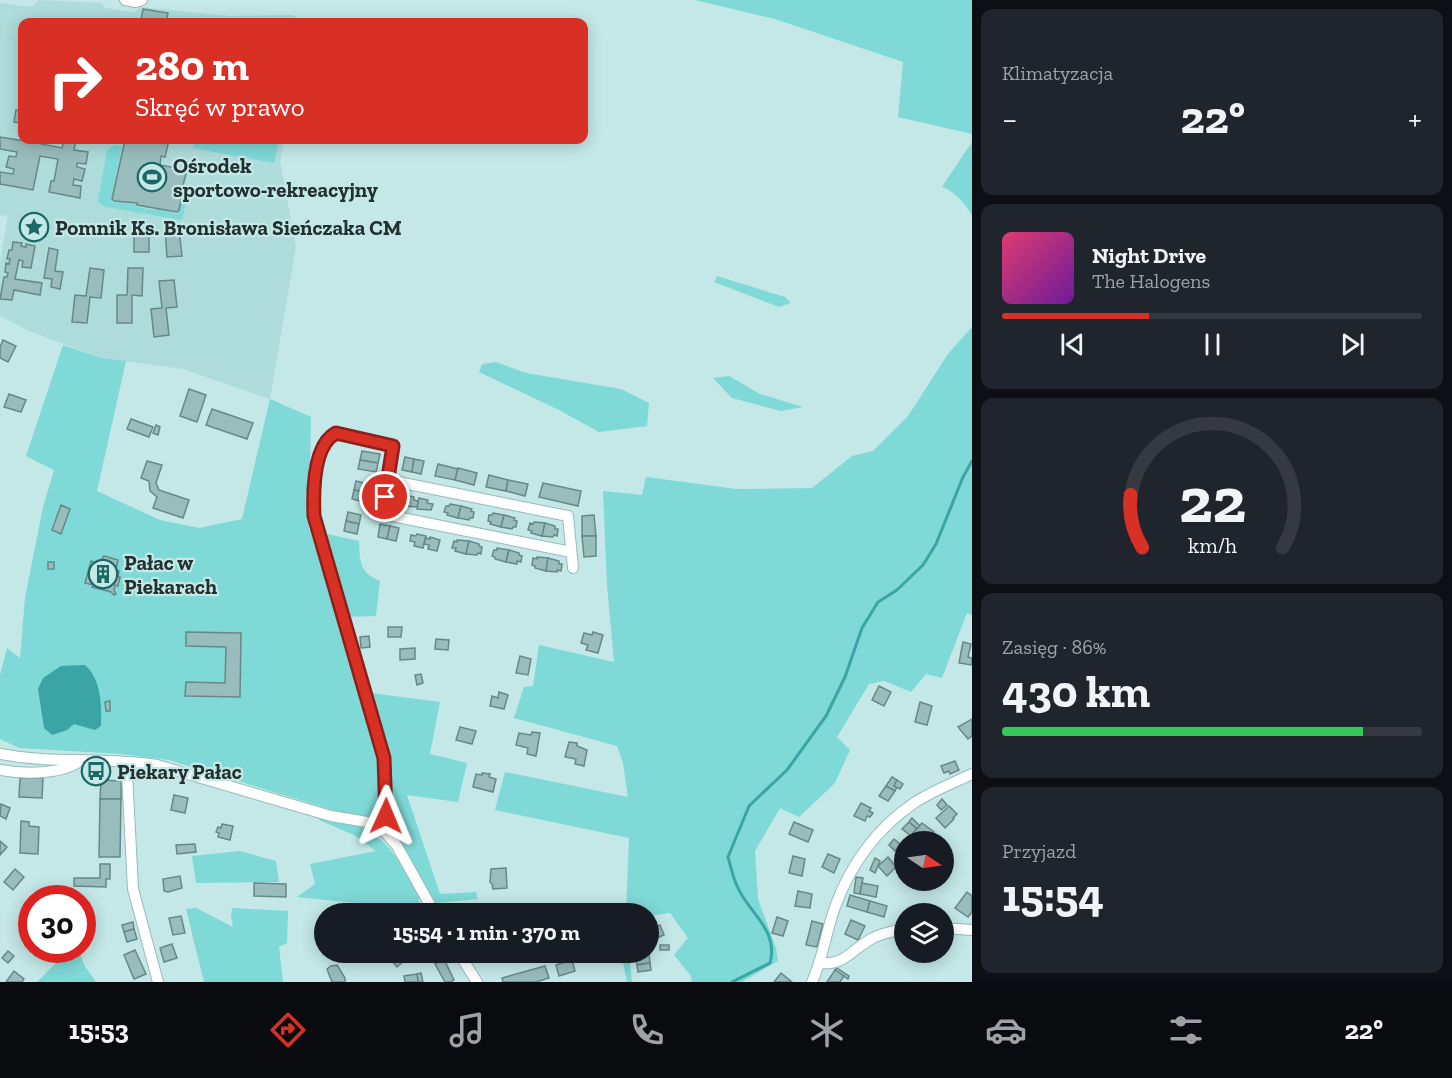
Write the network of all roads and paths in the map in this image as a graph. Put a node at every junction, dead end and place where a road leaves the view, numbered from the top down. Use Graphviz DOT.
graph roads {
  1 [pos="125,0"];
  2 [pos="142,0"];
  3 [pos="388,480"];
  4 [pos="571,552"];
  5 [pos="573,568"];
  6 [pos="0,754"];
  7 [pos="80,761"];
  8 [pos="124,762"];
  9 [pos="0,770"];
  10 [pos="972,774"];
  11 [pos="385,832"];
  12 [pos="429,903"];
  13 [pos="954,929"];
  14 [pos="972,930"];
  15 [pos="894,932"];
  16 [pos="465,963"];
  17 [pos="819,963"];
  18 [pos="158,982"];
  19 [pos="477,982"];
  20 [pos="812,982"];
  1 -- 2 [label="street"];
  3 -- 4 [label="street"];
  3 -- 4 [label="street"];
  3 -- 11 [label="street"];
  4 -- 5 [label="street"];
  6 -- 7 [label="street"];
  7 -- 8 [label="street"];
  7 -- 9 [label="street"];
  8 -- 11 [label="street"];
  8 -- 18 [label="street"];
  10 -- 17 [label="street"];
  11 -- 12 [label="street"];
  13 -- 14 [label="street"];
  15 -- 17 [label="street"];
  16 -- 19 [label="street"];
  17 -- 20 [label="street"];
}
